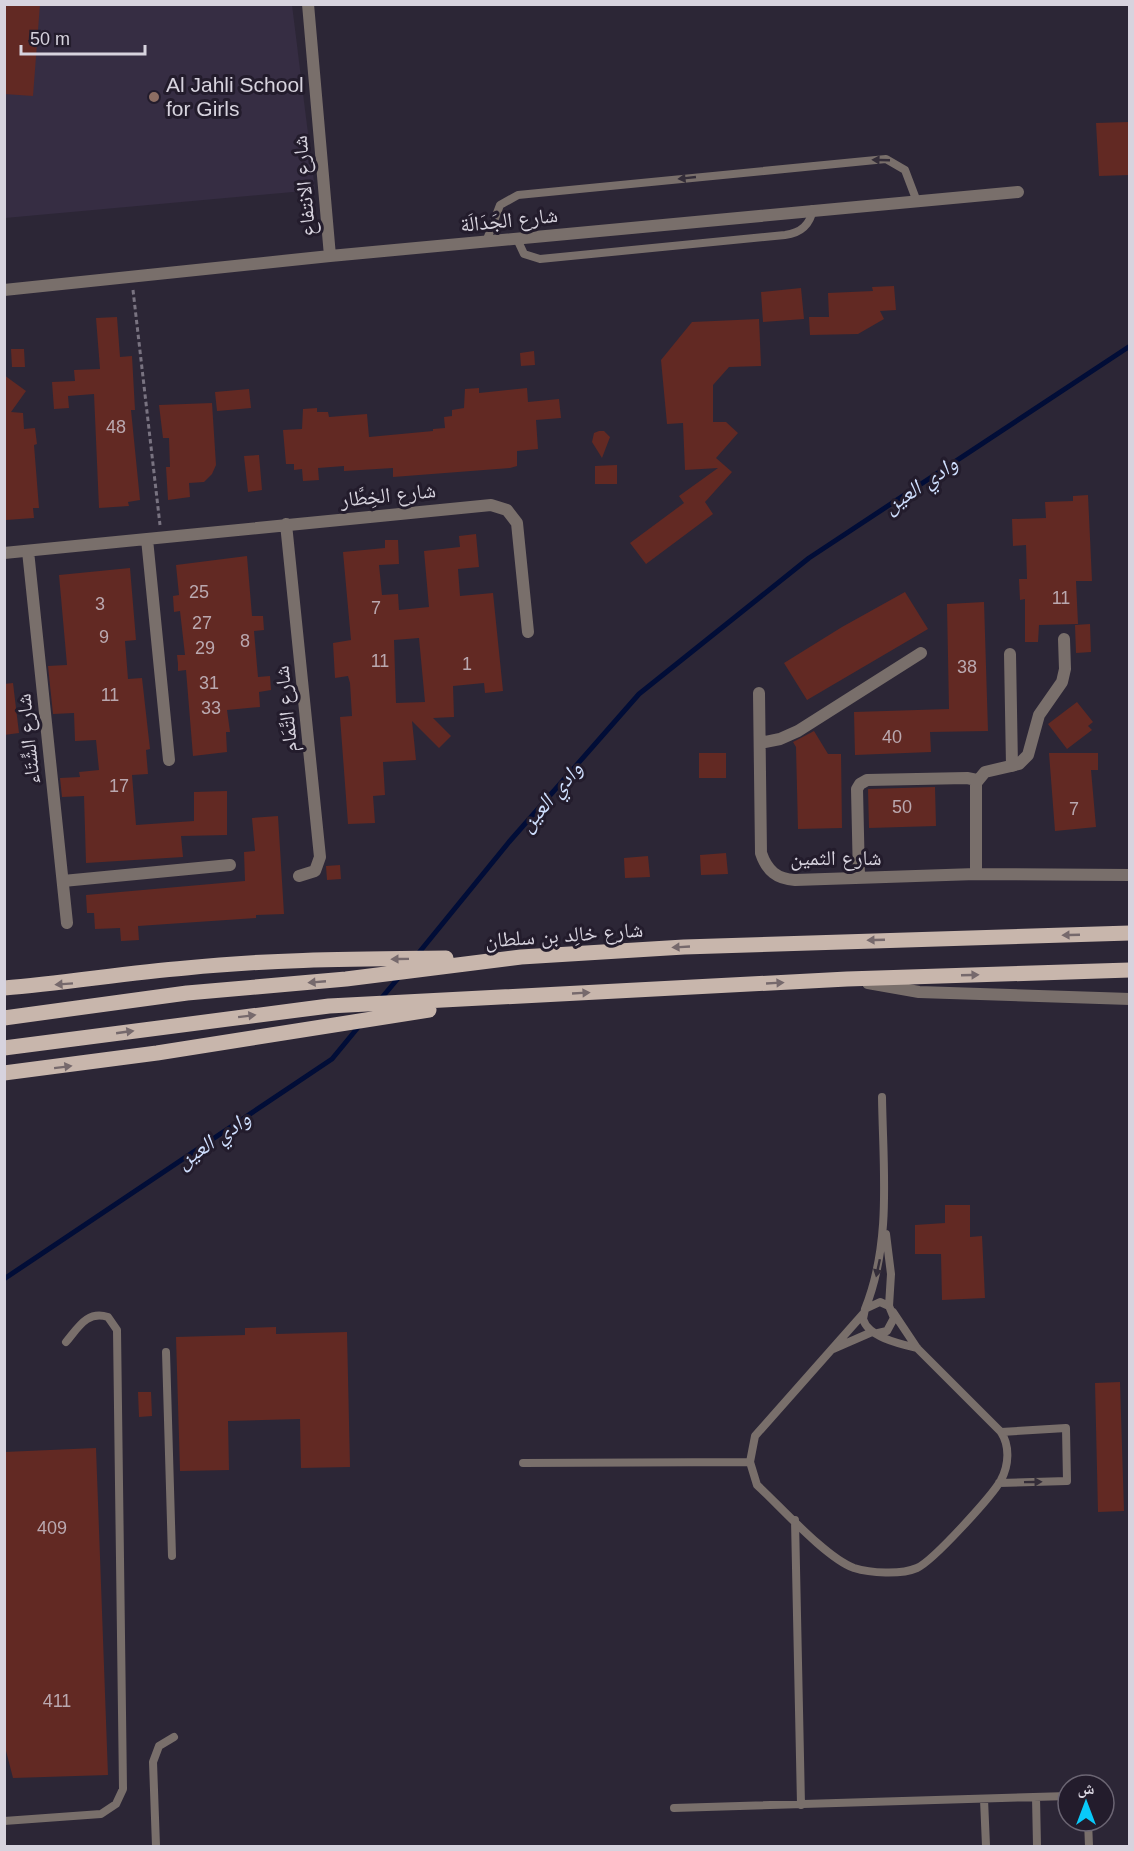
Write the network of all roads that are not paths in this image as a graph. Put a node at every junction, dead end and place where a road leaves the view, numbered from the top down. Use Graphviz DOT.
graph roads {
  1 [pos="308,4"];
  2 [pos="1018,192"];
  3 [pos="916,199"];
  4 [pos="813,209"];
  5 [pos="518,238"];
  6 [pos="486,242"];
  7 [pos="330,256"];
  8 [pos="4,290"];
  9 [pos="286,524"];
  10 [pos="147,539"];
  11 [pos="28,551"];
  12 [pos="4,553"];
  13 [pos="528,633"];
  14 [pos="1064,639"];
  15 [pos="921,653"];
  16 [pos="1010,654"];
  17 [pos="759,693"];
  18 [pos="760,743"];
  19 [pos="169,760"];
  20 [pos="1012,766"];
  21 [pos="978,780"];
  22 [pos="230,865"];
  23 [pos="976,874"];
  24 [pos="1130,875"];
  25 [pos="299,876"];
  26 [pos="859,878"];
  27 [pos="63,881"];
  28 [pos="67,923"];
  29 [pos="1130,933"];
  30 [pos="521,957"];
  31 [pos="1130,969"];
  32 [pos="847,979"];
  33 [pos="4,983"];
  34 [pos="35,986"];
  35 [pos="4,988"];
  36 [pos="522,996"];
  37 [pos="1128,1000"];
  38 [pos="4,1018"];
  39 [pos="4,1048"];
  40 [pos="8,1074"];
  41 [pos="882,1097"];
  42 [pos="883,1225"];
  43 [pos="891,1309"];
  44 [pos="864,1312"];
  45 [pos="875,1333"];
  46 [pos="66,1342"];
  47 [pos="917,1348"];
  48 [pos="832,1349"];
  49 [pos="166,1352"];
  50 [pos="1000,1432"];
  51 [pos="750,1462"];
  52 [pos="523,1463"];
  53 [pos="999,1483"];
  54 [pos="795,1521"];
  55 [pos="172,1556"];
  56 [pos="174,1737"];
  57 [pos="1056,1796"];
  58 [pos="1036,1797"];
  59 [pos="984,1799"];
  60 [pos="801,1805"];
  61 [pos="674,1808"];
  62 [pos="4,1821"];
  63 [pos="156,1846"];
  64 [pos="986,1846"];
  65 [pos="1037,1846"];
  1 -- 7 [label="street, شارع الانتفاع"];
  2 -- 3 [label="street, شارع الجَدَالَة"];
  3 -- 4 [label="street, شارع الجَدَالَة"];
  3 -- 6 [label="lane, one-way"];
  4 -- 5 [label="street, شارع الجَدَالَة"];
  4 -- 5 [label="lane"];
  5 -- 6 [label="street, شارع الجَدَالَة"];
  6 -- 7 [label="street, شارع الجَدَالَة"];
  7 -- 8 [label="street, شارع الجَدَالَة"];
  9 -- 10 [label="street, شارع الخِطَّار"];
  9 -- 13 [label="street, شارع الخِطَّار"];
  9 -- 25 [label="street, شارع التَّمَام"];
  10 -- 11 [label="street, شارع الخِطَّار"];
  10 -- 19 [label="street"];
  11 -- 12 [label="street, شارع الخِطَّار"];
  11 -- 27 [label="street, شارع الشِّتَاء"];
  14 -- 20 [label="street"];
  15 -- 18 [label="street"];
  16 -- 20 [label="street"];
  17 -- 18 [label="street, شارع الثمين"];
  18 -- 26 [label="street, شارع الثمين"];
  20 -- 21 [label="street"];
  21 -- 23 [label="street"];
  21 -- 26 [label="street"];
  22 -- 27 [label="street"];
  23 -- 24 [label="street, شارع الثمين"];
  23 -- 26 [label="street, شارع الثمين"];
  27 -- 28 [label="street, شارع الشِّتَاء"];
  29 -- 30 [label="main road, شارع خالِد بن سلطان, one-way"];
  30 -- 34 [label="main road, one-way"];
  30 -- 38 [label="main road, شارع خالِد بن سلطان, one-way"];
  32 -- 31 [label="main road, one-way"];
  36 -- 32 [label="main road, one-way"];
  32 -- 37 [label="street"];
  33 -- 34 [label="main road"];
  34 -- 35 [label="main road"];
  39 -- 36 [label="main road, one-way"];
  40 -- 36 [label="main road, one-way"];
  41 -- 42 [label="lane"];
  42 -- 43 [label="lane"];
  42 -- 44 [label="lane, one-way"];
  43 -- 44 [label="lane"];
  43 -- 45 [label="lane"];
  43 -- 47 [label="lane"];
  44 -- 45 [label="lane"];
  44 -- 48 [label="lane"];
  45 -- 47 [label="lane"];
  45 -- 48 [label="lane"];
  46 -- 62 [label="lane"];
  47 -- 50 [label="lane"];
  48 -- 51 [label="lane"];
  49 -- 55 [label="lane"];
  50 -- 53 [label="lane"];
  53 -- 50 [label="lane, one-way"];
  51 -- 52 [label="lane"];
  51 -- 54 [label="lane"];
  53 -- 54 [label="lane"];
  54 -- 60 [label="lane"];
  56 -- 63 [label="lane"];
  57 -- 58 [label="lane"];
  58 -- 59 [label="lane"];
  58 -- 65 [label="lane"];
  59 -- 60 [label="lane"];
  59 -- 64 [label="lane"];
  60 -- 61 [label="lane"];
}
